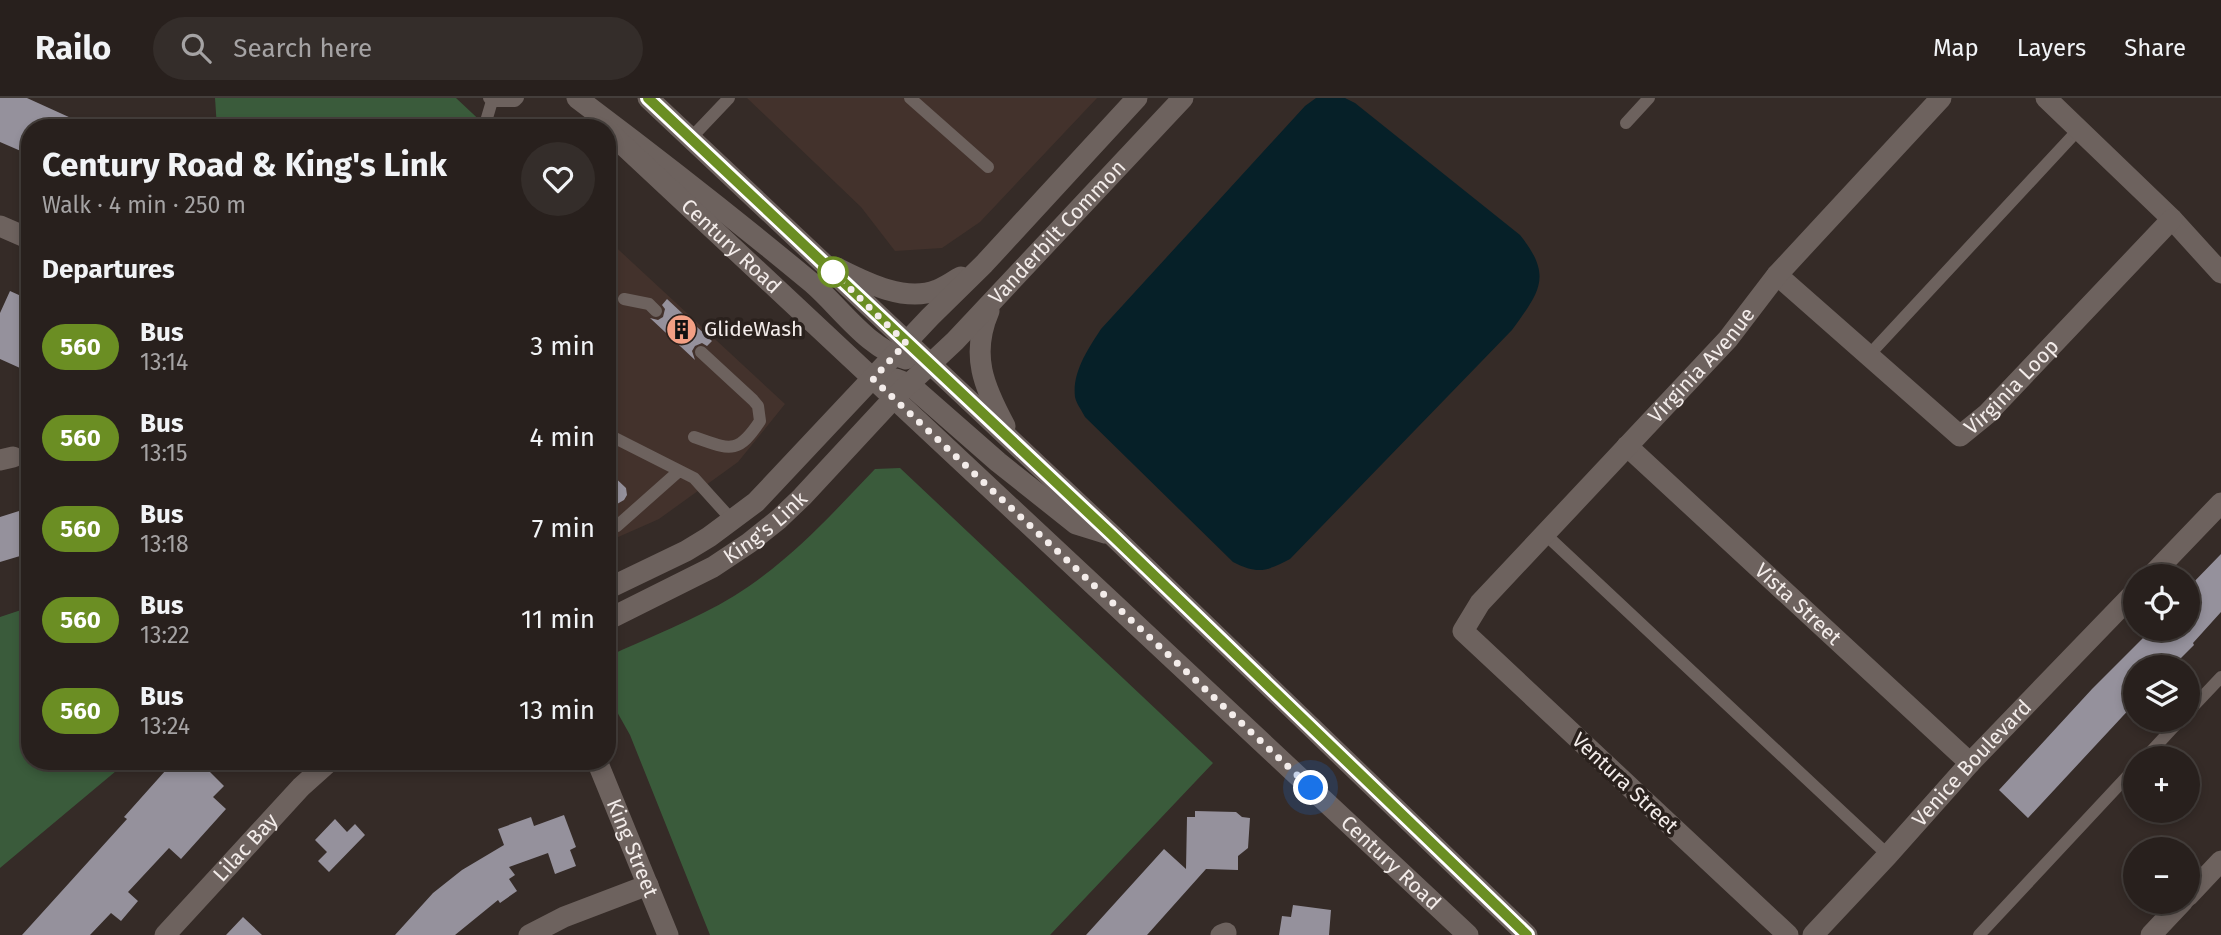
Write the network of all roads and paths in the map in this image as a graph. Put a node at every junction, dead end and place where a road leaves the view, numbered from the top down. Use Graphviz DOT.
graph roads {
  1 [pos="519,98"];
  2 [pos="575,98"];
  3 [pos="648,98"];
  4 [pos="729,98"];
  5 [pos="910,98"];
  6 [pos="1137,98"];
  7 [pos="1183,98"];
  8 [pos="1648,98"];
  9 [pos="1941,98"];
  10 [pos="2046,98"];
  11 [pos="491,99"];
  12 [pos="486,119"];
  13 [pos="596,119"];
  14 [pos="603,119"];
  15 [pos="1626,123"];
  16 [pos="616,128"];
  17 [pos="2079,129"];
  18 [pos="616,138"];
  19 [pos="691,138"];
  20 [pos="988,167"];
  21 [pos="2172,219"];
  22 [pos="0,226"];
  23 [pos="21,235"];
  24 [pos="819,259"];
  25 [pos="984,264"];
  26 [pos="2221,273"];
  27 [pos="1777,275"];
  28 [pos="624,299"];
  29 [pos="993,301"];
  30 [pos="656,311"];
  31 [pos="900,349"];
  32 [pos="701,352"];
  33 [pos="1869,355"];
  34 [pos="931,365"];
  35 [pos="873,379"];
  36 [pos="901,391"];
  37 [pos="694,437"];
  38 [pos="616,439"];
  39 [pos="1014,443"];
  40 [pos="1627,446"];
  41 [pos="679,471"];
  42 [pos="2221,503"];
  43 [pos="732,520"];
  44 [pos="617,526"];
  45 [pos="1545,534"];
  46 [pos="1112,535"];
  47 [pos="2163,564"];
  48 [pos="616,585"];
  49 [pos="2123,604"];
  50 [pos="616,616"];
  51 [pos="1463,631"];
  52 [pos="2221,677"];
  53 [pos="2200,699"];
  54 [pos="2169,732"];
  55 [pos="2156,746"];
  56 [pos="1970,763"];
  57 [pos="320,770"];
  58 [pos="601,770"];
  59 [pos="2123,781"];
  60 [pos="1888,855"];
  61 [pos="2221,861"];
  62 [pos="2200,883"];
  63 [pos="648,885"];
  64 [pos="2171,914"];
  65 [pos="165,935"];
  66 [pos="529,935"];
  67 [pos="668,935"];
  68 [pos="1468,935"];
  69 [pos="1527,935"];
  70 [pos="1788,935"];
  71 [pos="1813,935"];
  72 [pos="1979,935"];
  73 [pos="2151,935"];
  1 -- 11 [label="lane"];
  2 -- 13 [label="street, Century Road"];
  2 -- 14 [label="street"];
  3 -- 19 [label="street"];
  4 -- 19 [label="lane"];
  5 -- 20 [label="lane"];
  6 -- 25 [label="street, Vanderbilt Common"];
  7 -- 29 [label="street, Vanderbilt Common"];
  8 -- 15 [label="lane"];
  9 -- 27 [label="street, Virginia Avenue"];
  10 -- 17 [label="street"];
  11 -- 12 [label="lane"];
  16 -- 31 [label="street"];
  17 -- 21 [label="street"];
  17 -- 33 [label="lane"];
  18 -- 35 [label="street, Century Road"];
  19 -- 24 [label="street"];
  21 -- 26 [label="street"];
  21 -- 33 [label="street, Virginia Loop"];
  22 -- 23 [label="street"];
  24 -- 25 [label="street"];
  24 -- 31 [label="street"];
  25 -- 31 [label="street, Vanderbilt Common"];
  27 -- 33 [label="street, Virginia Loop"];
  27 -- 40 [label="street, Virginia Avenue"];
  28 -- 30 [label="lane"];
  29 -- 34 [label="street, Vanderbilt Common"];
  29 -- 39 [label="street"];
  31 -- 34 [label="street"];
  31 -- 35 [label="street, Vanderbilt Common"];
  32 -- 37 [label="lane"];
  34 -- 36 [label="street, Vanderbilt Common"];
  34 -- 39 [label="street, Century Road"];
  35 -- 36 [label="street"];
  35 -- 43 [label="street, King's Link"];
  36 -- 46 [label="street"];
  36 -- 50 [label="street, King's Link"];
  36 -- 68 [label="street, Century Road"];
  38 -- 41 [label="lane"];
  39 -- 46 [label="street, Century Road"];
  40 -- 45 [label="street, Virginia Avenue"];
  40 -- 56 [label="street, Vista Street"];
  41 -- 43 [label="lane"];
  41 -- 44 [label="lane"];
  42 -- 47 [label="street"];
  43 -- 48 [label="street, King's Link"];
  45 -- 51 [label="street, Virginia Avenue"];
  45 -- 60 [label="lane"];
  46 -- 69 [label="street, Century Road"];
  49 -- 56 [label="street, Venice Boulevard"];
  51 -- 70 [label="street, Ventura Street"];
  52 -- 53 [label="lane"];
  54 -- 55 [label="lane"];
  56 -- 60 [label="street, Venice Boulevard"];
  57 -- 65 [label="street, Lilac Bay"];
  58 -- 63 [label="street, King Street"];
  59 -- 72 [label="lane"];
  60 -- 71 [label="street, Venice Boulevard"];
  61 -- 62 [label="street"];
  63 -- 66 [label="street"];
  63 -- 67 [label="street, King Street"];
  64 -- 73 [label="street"];
}
